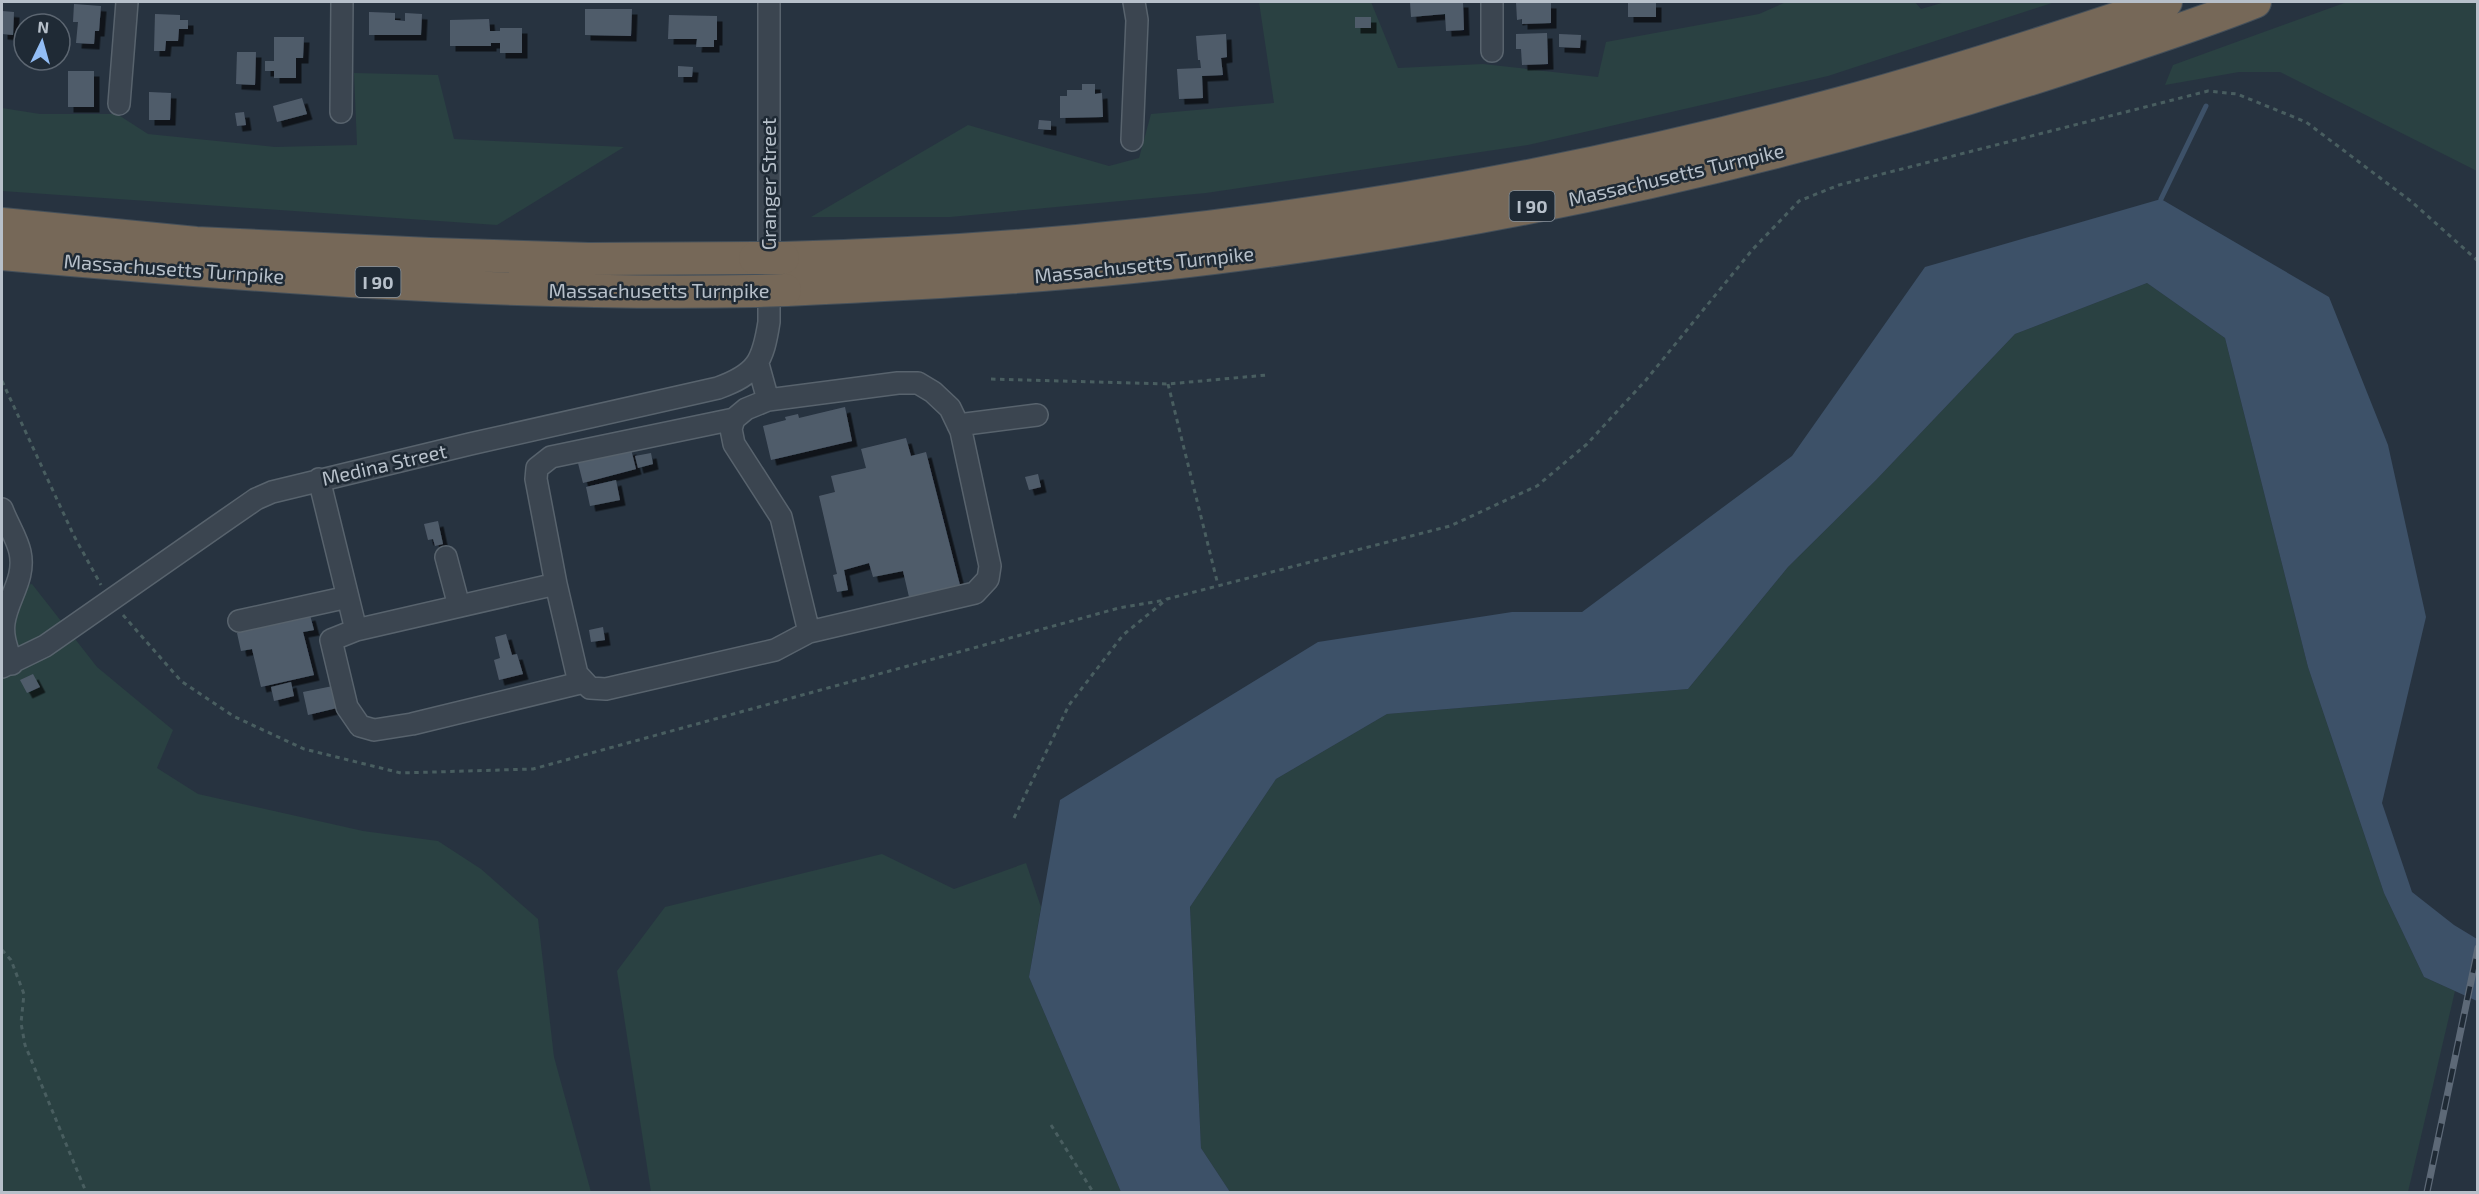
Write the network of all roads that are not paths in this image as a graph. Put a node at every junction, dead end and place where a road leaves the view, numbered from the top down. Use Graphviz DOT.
graph roads {
  1 [pos="126,2"];
  2 [pos="342,2"];
  3 [pos="769,2"];
  4 [pos="1134,2"];
  5 [pos="1492,2"];
  6 [pos="2166,2"];
  7 [pos="2255,2"];
  8 [pos="1492,51"];
  9 [pos="119,105"];
  10 [pos="341,112"];
  11 [pos="1132,140"];
  12 [pos="2,224"];
  13 [pos="2,255"];
  14 [pos="758,364"];
  15 [pos="768,400"];
  16 [pos="1037,415"];
  17 [pos="734,419"];
  18 [pos="958,425"];
  19 [pos="319,479"];
  20 [pos="2,509"];
  21 [pos="446,557"];
  22 [pos="556,584"];
  23 [pos="348,597"];
  24 [pos="459,606"];
  25 [pos="239,621"];
  26 [pos="356,630"];
  27 [pos="809,632"];
  28 [pos="7,665"];
  29 [pos="584,682"];
  1 -- 9 [label="street"];
  2 -- 10 [label="street"];
  3 -- 14 [label="street, Granger Street"];
  4 -- 11 [label="street"];
  5 -- 8 [label="street"];
  6 -- 12 [label="highway, Massachusetts Turnpike / I 90"];
  7 -- 13 [label="highway, Massachusetts Turnpike / I 90"];
  14 -- 15 [label="street"];
  14 -- 19 [label="street, Medina Street"];
  15 -- 17 [label="street"];
  15 -- 18 [label="street"];
  16 -- 18 [label="street"];
  17 -- 22 [label="street"];
  17 -- 27 [label="street"];
  18 -- 27 [label="street"];
  19 -- 23 [label="street"];
  19 -- 28 [label="street, Medina Street"];
  20 -- 28 [label="street"];
  21 -- 24 [label="street"];
  22 -- 24 [label="street"];
  22 -- 29 [label="street"];
  23 -- 25 [label="street"];
  23 -- 26 [label="street"];
  24 -- 26 [label="street"];
  26 -- 29 [label="street"];
  27 -- 29 [label="street"];
}
